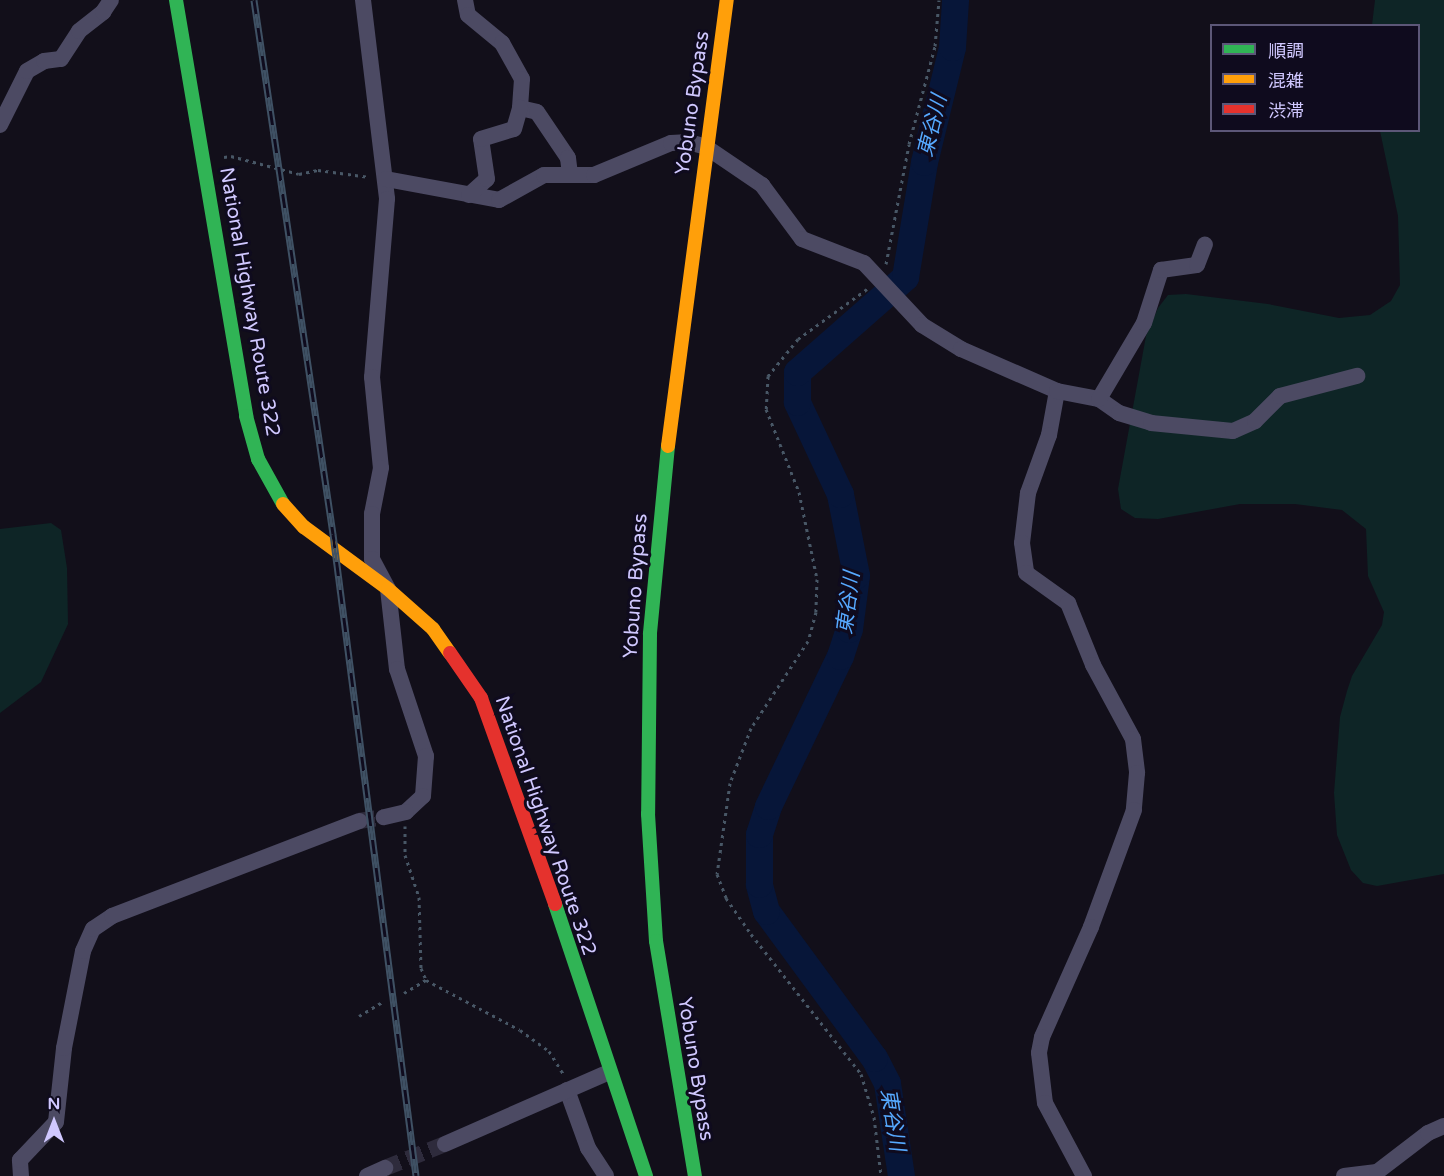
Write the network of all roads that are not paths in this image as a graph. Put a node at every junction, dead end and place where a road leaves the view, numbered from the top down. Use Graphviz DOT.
graph roads {
  1 [pos="111,0"];
  2 [pos="176,0"];
  3 [pos="363,0"];
  4 [pos="465,0"];
  5 [pos="726,0"];
  6 [pos="519,108"];
  7 [pos="0,125"];
  8 [pos="706,147"];
  9 [pos="570,175"];
  10 [pos="386,179"];
  11 [pos="469,195"];
  12 [pos="1205,244"];
  13 [pos="1357,376"];
  14 [pos="1057,391"];
  15 [pos="1099,399"];
  16 [pos="388,589"];
  17 [pos="384,818"];
  18 [pos="359,821"];
  19 [pos="609,1072"];
  20 [pos="567,1090"];
  21 [pos="1444,1126"];
  22 [pos="445,1144"];
  23 [pos="385,1168"];
  24 [pos="21,1176"];
  25 [pos="367,1176"];
  26 [pos="606,1176"];
  27 [pos="646,1176"];
  28 [pos="695,1176"];
  29 [pos="1084,1176"];
  30 [pos="1344,1176"];
  1 -- 7 [label="street"];
  2 -- 16 [label="highway, National Highway Route 322"];
  3 -- 10 [label="street"];
  4 -- 6 [label="street"];
  5 -- 8 [label="highway, Yobuno Bypass"];
  6 -- 9 [label="street"];
  6 -- 11 [label="street"];
  8 -- 9 [label="street"];
  8 -- 14 [label="street"];
  8 -- 28 [label="highway, Yobuno Bypass"];
  9 -- 11 [label="street"];
  10 -- 11 [label="street"];
  10 -- 16 [label="street"];
  12 -- 15 [label="street"];
  13 -- 15 [label="street"];
  14 -- 15 [label="street"];
  14 -- 29 [label="street"];
  16 -- 17 [label="street"];
  16 -- 19 [label="highway, National Highway Route 322"];
  18 -- 24 [label="street"];
  19 -- 20 [label="street"];
  19 -- 27 [label="highway, National Highway Route 322"];
  20 -- 22 [label="street"];
  20 -- 26 [label="street"];
  21 -- 30 [label="street"];
  23 -- 25 [label="street"];
}
